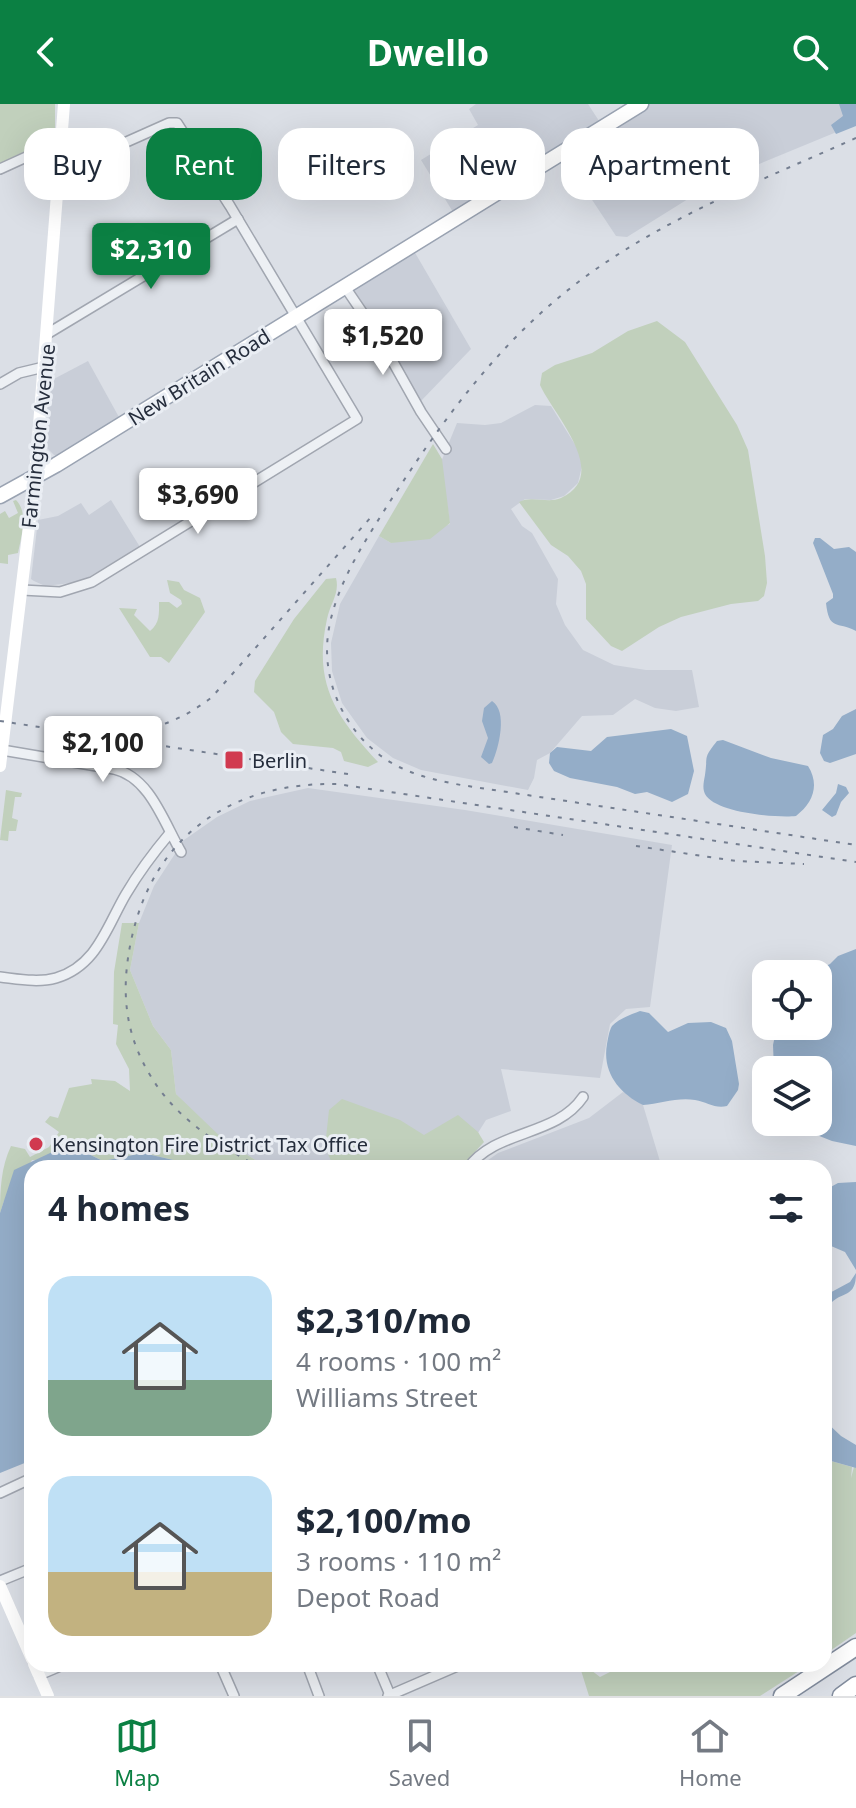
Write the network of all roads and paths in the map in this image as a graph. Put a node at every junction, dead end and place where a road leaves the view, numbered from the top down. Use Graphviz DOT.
graph roads {
  1 [pos="64,104"];
  2 [pos="641,104"];
  3 [pos="63,128"];
  4 [pos="130,140"];
  5 [pos="24,158"];
  6 [pos="0,169"];
  7 [pos="58,200"];
  8 [pos="238,219"];
  9 [pos="345,287"];
  10 [pos="296,317"];
  11 [pos="47,334"];
  12 [pos="44,367"];
  13 [pos="0,384"];
  14 [pos="446,449"];
  15 [pos="35,477"];
  16 [pos="0,496"];
  17 [pos="22,590"];
  18 [pos="6,675"];
  19 [pos="2,750"];
  20 [pos="0,766"];
  21 [pos="170,833"];
  22 [pos="181,852"];
  23 [pos="0,977"];
  24 [pos="583,1097"];
  25 [pos="477,1160"];
  26 [pos="24,1482"];
  27 [pos="0,1493"];
  28 [pos="24,1572"];
  29 [pos="0,1584"];
  30 [pos="24,1640"];
  31 [pos="856,1647"];
  32 [pos="856,1656"];
  33 [pos="832,1663"];
  34 [pos="38,1672"];
  35 [pos="224,1672"];
  36 [pos="310,1672"];
  37 [pos="380,1672"];
  38 [pos="439,1672"];
  39 [pos="818,1672"];
  40 [pos="856,1685"];
  41 [pos="48,1696"];
  42 [pos="234,1696"];
  43 [pos="319,1696"];
  44 [pos="389,1696"];
  45 [pos="782,1696"];
  46 [pos="802,1696"];
  47 [pos="841,1696"];
  1 -- 3 [label="main road, Farmington Avenue"];
  2 -- 9 [label="main road, New Britain Road"];
  4 -- 8 [label="street"];
  5 -- 6 [label="street"];
  7 -- 11 [label="main road, Farmington Avenue"];
  8 -- 10 [label="street"];
  8 -- 11 [label="street"];
  9 -- 10 [label="main road, New Britain Road"];
  9 -- 14 [label="street"];
  10 -- 15 [label="main road, New Britain Road"];
  10 -- 17 [label="street"];
  11 -- 12 [label="main road, Farmington Avenue"];
  12 -- 13 [label="street"];
  12 -- 15 [label="main road, Farmington Avenue"];
  15 -- 16 [label="main road, New Britain Road"];
  15 -- 17 [label="main road, Farmington Avenue"];
  17 -- 18 [label="main road, Farmington Avenue"];
  18 -- 19 [label="main road, Farmington Avenue"];
  19 -- 20 [label="main road, Farmington Avenue"];
  19 -- 21 [label="street"];
  21 -- 22 [label="street"];
  21 -- 23 [label="street"];
  24 -- 25 [label="street"];
  26 -- 27 [label="street"];
  28 -- 29 [label="street"];
  29 -- 30 [label="main road"];
  31 -- 33 [label="highway"];
  32 -- 46 [label="highway"];
  34 -- 41 [label="main road"];
  35 -- 42 [label="street"];
  36 -- 43 [label="street"];
  37 -- 44 [label="street"];
  38 -- 44 [label="street"];
  39 -- 45 [label="highway"];
  40 -- 47 [label="highway"];
}
